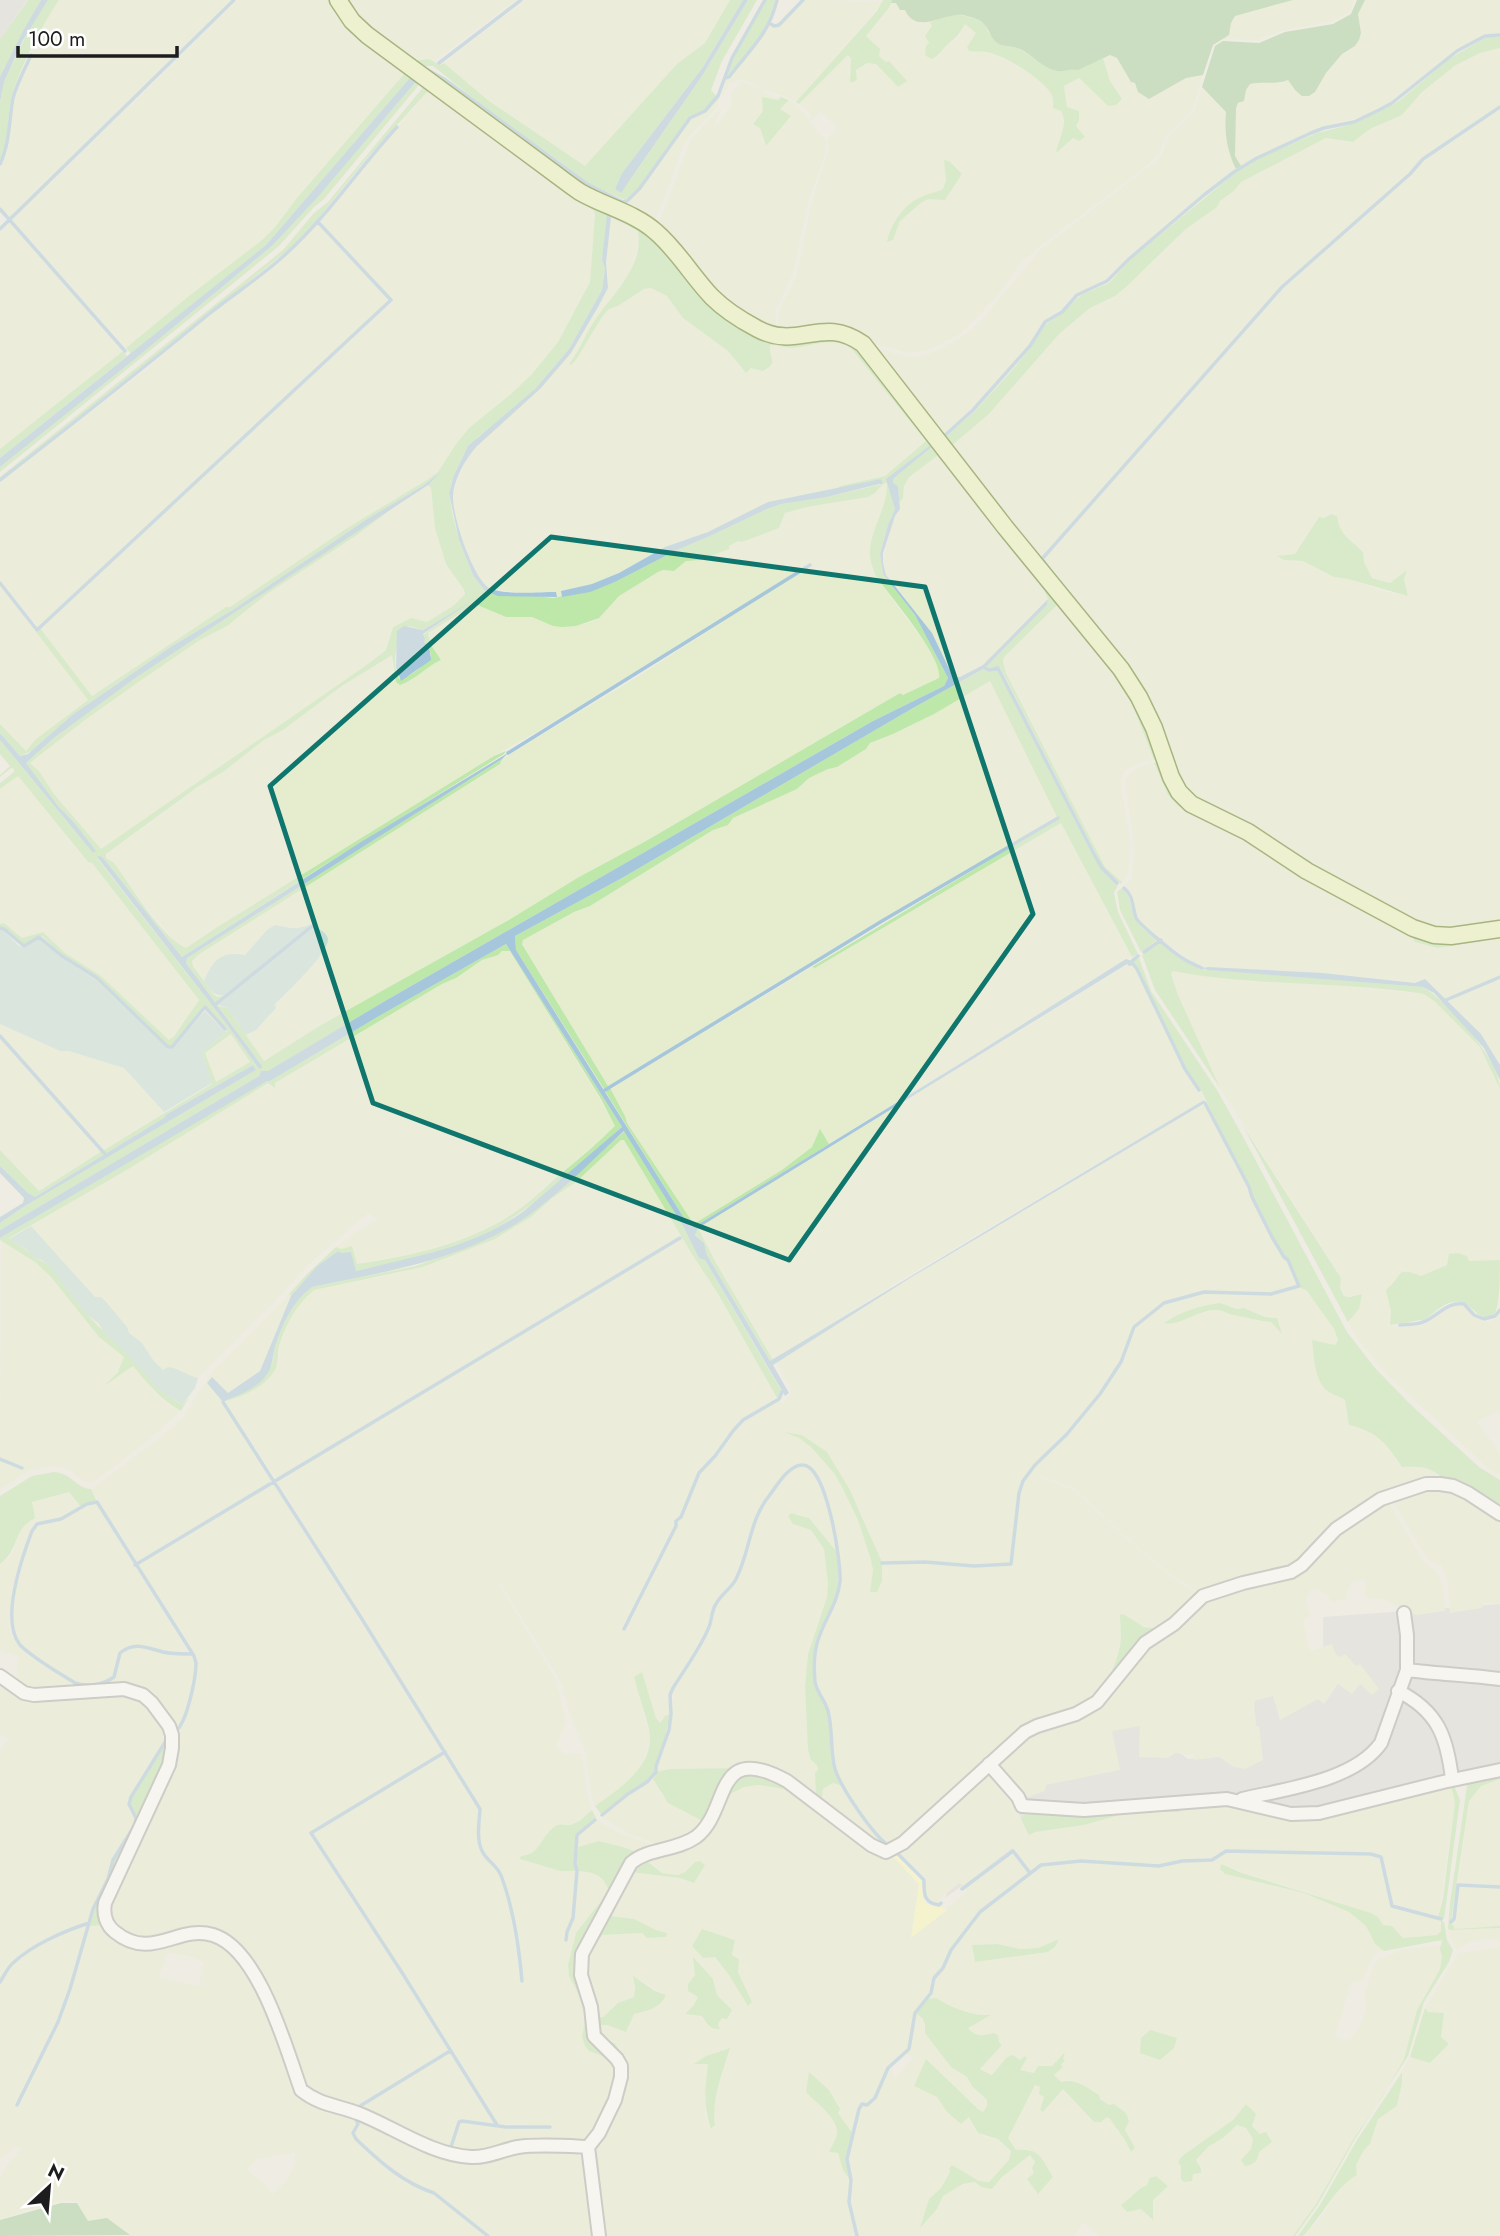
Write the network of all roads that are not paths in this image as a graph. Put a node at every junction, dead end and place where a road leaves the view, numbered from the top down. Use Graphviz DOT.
graph roads {
  1 [pos="338,0"];
  2 [pos="1500,929"];
  3 [pos="1500,1514"];
  4 [pos="1404,1613"];
  5 [pos="1407,1670"];
  6 [pos="0,1676"];
  7 [pos="1500,1679"];
  8 [pos="1398,1691"];
  9 [pos="989,1765"];
  10 [pos="1500,1770"];
  11 [pos="1452,1779"];
  12 [pos="1239,1800"];
  13 [pos="588,2147"];
  14 [pos="599,2236"];
  1 -- 2 [label="street"];
  3 -- 9 [label="street"];
  4 -- 5 [label="street"];
  5 -- 7 [label="street"];
  5 -- 8 [label="street"];
  6 -- 13 [label="street"];
  8 -- 11 [label="street"];
  8 -- 12 [label="street"];
  9 -- 12 [label="street"];
  9 -- 13 [label="street"];
  10 -- 11 [label="street"];
  11 -- 12 [label="street"];
  13 -- 14 [label="street"];
}
